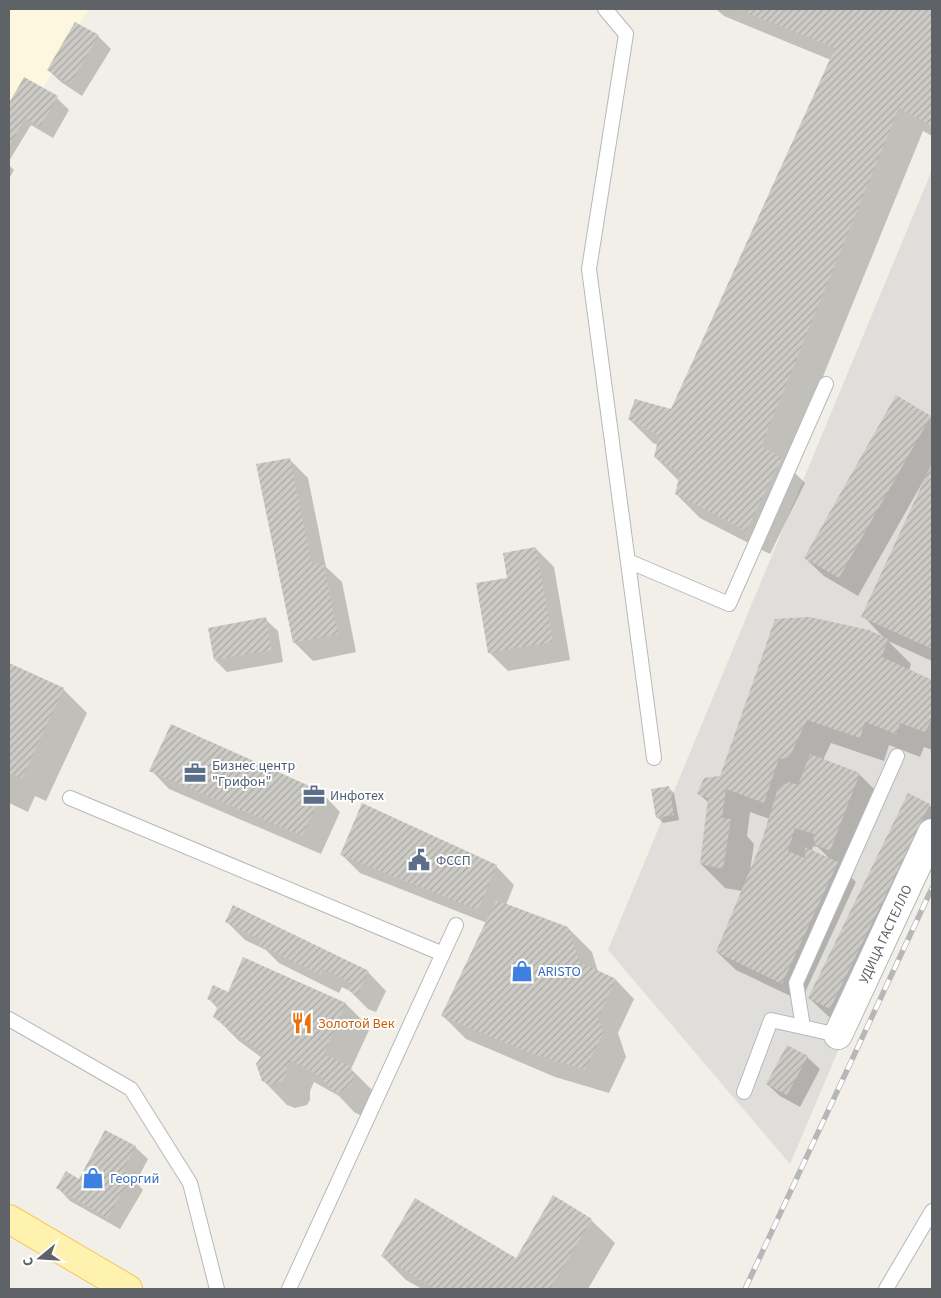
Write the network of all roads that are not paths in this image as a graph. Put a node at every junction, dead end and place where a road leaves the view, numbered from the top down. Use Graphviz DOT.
graph roads {
  1 [pos="605,9"];
  2 [pos="826,384"];
  3 [pos="628,562"];
  4 [pos="897,756"];
  5 [pos="654,758"];
  6 [pos="70,798"];
  7 [pos="932,833"];
  8 [pos="456,925"];
  9 [pos="443,954"];
  10 [pos="9,1019"];
  11 [pos="803,1027"];
  12 [pos="838,1035"];
  13 [pos="744,1092"];
  14 [pos="932,1211"];
  15 [pos="9,1220"];
  16 [pos="128,1289"];
  17 [pos="217,1289"];
  18 [pos="289,1289"];
  19 [pos="886,1289"];
  1 -- 3 [label="lane"];
  2 -- 3 [label="lane"];
  3 -- 5 [label="lane"];
  4 -- 11 [label="lane"];
  6 -- 9 [label="lane"];
  7 -- 12 [label="street, УДИЦА ГАСТЕЛЛО"];
  8 -- 9 [label="lane"];
  9 -- 18 [label="lane"];
  10 -- 17 [label="lane"];
  11 -- 12 [label="lane"];
  11 -- 13 [label="lane"];
  14 -- 19 [label="lane"];
  15 -- 16 [label="main road"];
}
